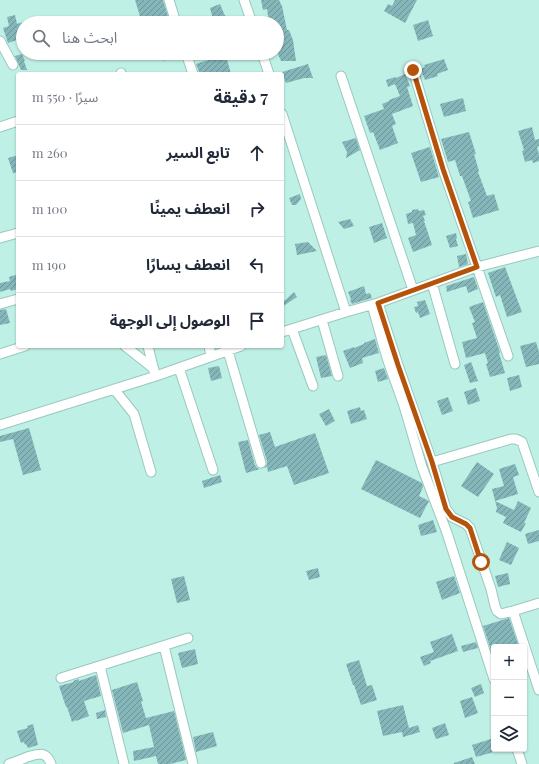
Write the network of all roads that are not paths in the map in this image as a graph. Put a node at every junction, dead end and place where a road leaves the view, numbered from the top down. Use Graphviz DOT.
graph roads {
  1 [pos="169,0"];
  2 [pos="244,0"];
  3 [pos="174,16"];
  4 [pos="250,16"];
  5 [pos="0,41"];
  6 [pos="188,60"];
  7 [pos="264,60"];
  8 [pos="13,65"];
  9 [pos="413,70"];
  10 [pos="192,72"];
  11 [pos="268,72"];
  12 [pos="341,76"];
  13 [pos="284,120"];
  14 [pos="16,122"];
  15 [pos="0,127"];
  16 [pos="16,234"];
  17 [pos="0,238"];
  18 [pos="539,251"];
  19 [pos="477,267"];
  20 [pos="432,284"];
  21 [pos="413,290"];
  22 [pos="16,300"];
  23 [pos="0,304"];
  24 [pos="375,304"];
  25 [pos="346,312"];
  26 [pos="322,320"];
  27 [pos="292,329"];
  28 [pos="284,331"];
  29 [pos="19,348"];
  30 [pos="127,348"];
  31 [pos="149,348"];
  32 [pos="210,348"];
  33 [pos="236,348"];
  34 [pos="228,351"];
  35 [pos="0,354"];
  36 [pos="212,356"];
  37 [pos="508,356"];
  38 [pos="455,364"];
  39 [pos="179,368"];
  40 [pos="155,373"];
  41 [pos="338,376"];
  42 [pos="313,386"];
  43 [pos="114,389"];
  44 [pos="0,425"];
  45 [pos="432,462"];
  46 [pos="261,463"];
  47 [pos="213,470"];
  48 [pos="151,472"];
  49 [pos="539,492"];
  50 [pos="539,603"];
  51 [pos="513,612"];
  52 [pos="188,638"];
  53 [pos="164,646"];
  54 [pos="100,666"];
  55 [pos="491,670"];
  56 [pos="61,678"];
  57 [pos="539,690"];
  58 [pos="518,752"];
  59 [pos="9,764"];
  60 [pos="51,764"];
  61 [pos="124,764"];
  62 [pos="194,764"];
  63 [pos="522,764"];
  1 -- 3 [label="street"];
  2 -- 4 [label="street"];
  5 -- 8 [label="street"];
  6 -- 10 [label="street"];
  7 -- 11 [label="street"];
  9 -- 19 [label="street"];
  12 -- 21 [label="street"];
  13 -- 25 [label="street"];
  14 -- 15 [label="street"];
  16 -- 17 [label="street"];
  18 -- 19 [label="street"];
  19 -- 20 [label="street"];
  19 -- 37 [label="street"];
  20 -- 21 [label="street"];
  20 -- 38 [label="street"];
  21 -- 24 [label="street"];
  22 -- 23 [label="street"];
  24 -- 25 [label="street"];
  24 -- 45 [label="street"];
  24 -- 55 [label="street"];
  25 -- 26 [label="street"];
  26 -- 27 [label="street"];
  26 -- 41 [label="street"];
  27 -- 28 [label="street"];
  27 -- 42 [label="street"];
  29 -- 35 [label="street"];
  30 -- 40 [label="street"];
  31 -- 40 [label="street"];
  32 -- 36 [label="street"];
  33 -- 34 [label="street"];
  34 -- 36 [label="street"];
  34 -- 46 [label="street"];
  36 -- 39 [label="street"];
  39 -- 40 [label="street"];
  39 -- 47 [label="street"];
  40 -- 43 [label="street"];
  43 -- 44 [label="street"];
  43 -- 48 [label="street"];
  45 -- 49 [label="street"];
  45 -- 51 [label="street"];
  50 -- 51 [label="street"];
  51 -- 57 [label="street"];
  52 -- 53 [label="street"];
  53 -- 54 [label="street"];
  53 -- 62 [label="street"];
  54 -- 56 [label="street"];
  54 -- 61 [label="street"];
  58 -- 63 [label="street"];
  59 -- 60 [label="street"];
}
